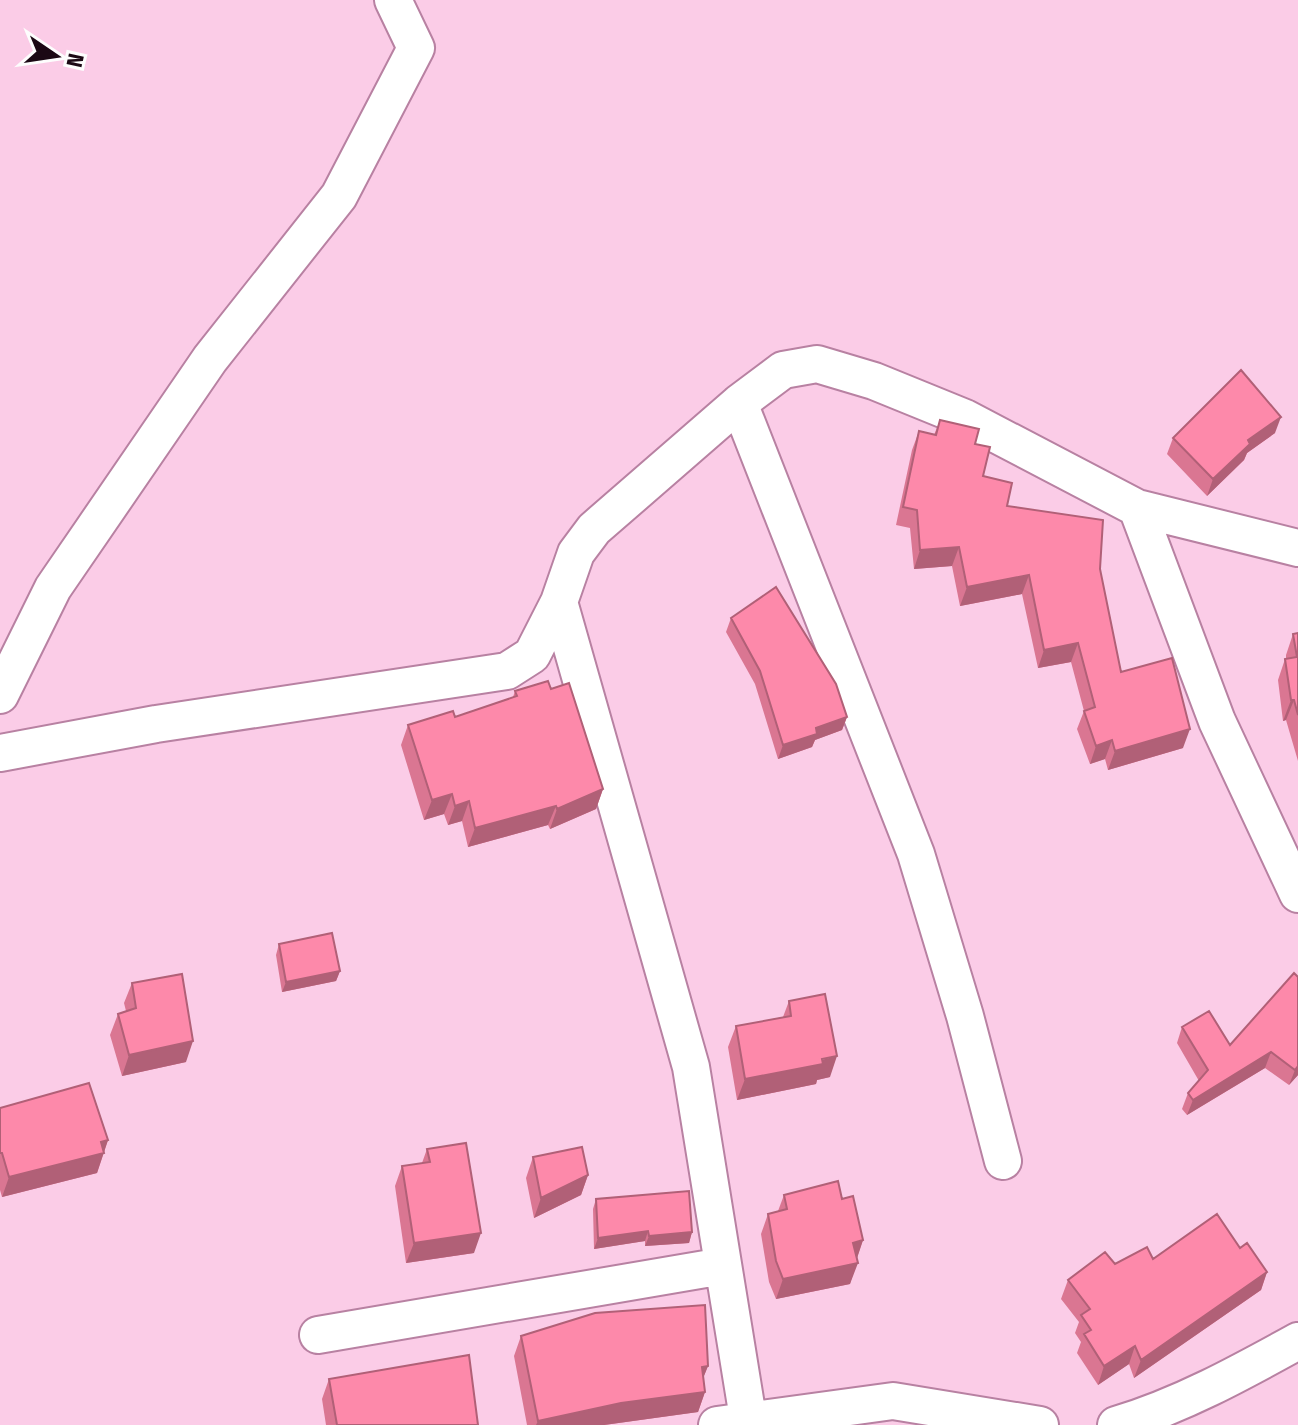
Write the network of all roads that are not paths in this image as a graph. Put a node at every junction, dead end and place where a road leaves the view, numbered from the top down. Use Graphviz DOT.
graph roads {
  1 [pos="393,0"];
  2 [pos="739,403"];
  3 [pos="1137,508"];
  4 [pos="1298,548"];
  5 [pos="559,602"];
  6 [pos="0,695"];
  7 [pos="0,753"];
  8 [pos="1298,894"];
  9 [pos="1003,1161"];
  10 [pos="723,1266"];
  11 [pos="318,1335"];
  12 [pos="1298,1341"];
  13 [pos="732,1422"];
  14 [pos="1040,1425"];
  15 [pos="1116,1425"];
  1 -- 6 [label="street"];
  2 -- 3 [label="street"];
  2 -- 5 [label="street"];
  2 -- 9 [label="street"];
  3 -- 4 [label="street"];
  3 -- 8 [label="street"];
  5 -- 7 [label="street"];
  5 -- 10 [label="street"];
  10 -- 11 [label="street"];
  10 -- 13 [label="street"];
  12 -- 15 [label="street"];
  13 -- 14 [label="street"];
}
